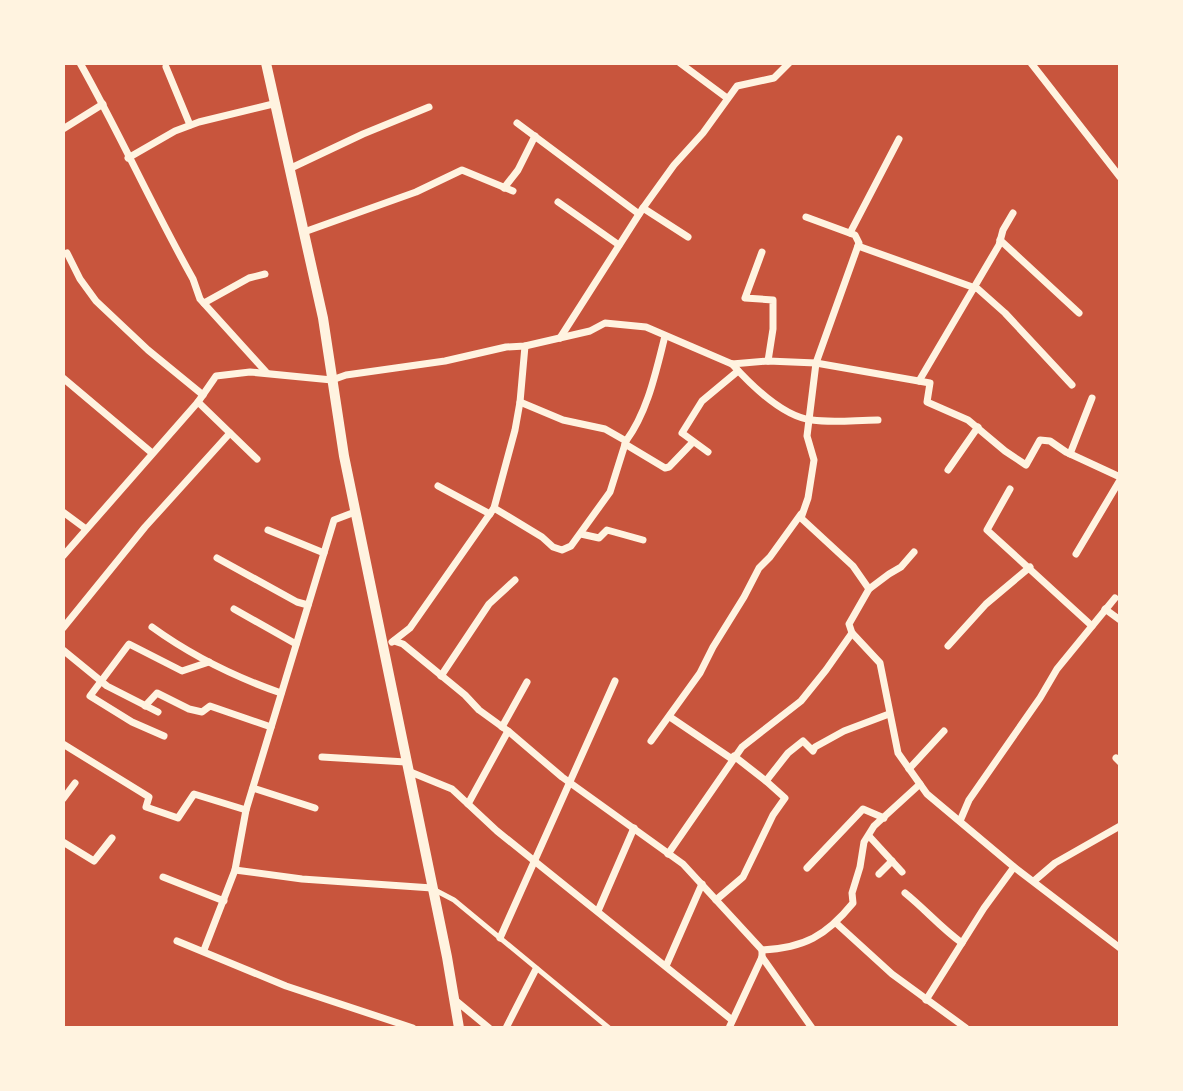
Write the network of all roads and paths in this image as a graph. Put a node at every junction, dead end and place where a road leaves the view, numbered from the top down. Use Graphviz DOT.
graph roads {
  1 [pos="80,63"];
  2 [pos="266,63"];
  3 [pos="680,63"];
  4 [pos="789,63"];
  5 [pos="1031,63"];
  6 [pos="166,67"];
  7 [pos="727,98"];
  8 [pos="103,104"];
  9 [pos="273,104"];
  10 [pos="429,107"];
  11 [pos="517,123"];
  12 [pos="190,125"];
  13 [pos="63,128"];
  14 [pos="536,136"];
  15 [pos="899,139"];
  16 [pos="128,158"];
  17 [pos="291,168"];
  18 [pos="1120,177"];
  19 [pos="504,188"];
  20 [pos="513,191"];
  21 [pos="558,202"];
  22 [pos="641,211"];
  23 [pos="1013,214"];
  24 [pos="806,218"];
  25 [pos="304,232"];
  26 [pos="850,233"];
  27 [pos="688,237"];
  28 [pos="1000,240"];
  29 [pos="619,245"];
  30 [pos="858,246"];
  31 [pos="762,252"];
  32 [pos="67,253"];
  33 [pos="265,274"];
  34 [pos="973,287"];
  35 [pos="204,303"];
  36 [pos="1079,313"];
  37 [pos="665,336"];
  38 [pos="560,339"];
  39 [pos="525,346"];
  40 [pos="768,361"];
  41 [pos="816,363"];
  42 [pos="735,368"];
  43 [pos="268,374"];
  44 [pos="63,378"];
  45 [pos="332,380"];
  46 [pos="919,381"];
  47 [pos="1072,385"];
  48 [pos="203,395"];
  49 [pos="1092,398"];
  50 [pos="198,402"];
  51 [pos="520,402"];
  52 [pos="810,420"];
  53 [pos="878,420"];
  54 [pos="978,427"];
  55 [pos="230,433"];
  56 [pos="693,442"];
  57 [pos="626,443"];
  58 [pos="708,452"];
  59 [pos="152,453"];
  60 [pos="1070,454"];
  61 [pos="257,459"];
  62 [pos="948,470"];
  63 [pos="1120,479"];
  64 [pos="438,486"];
  65 [pos="1010,489"];
  66 [pos="804,509"];
  67 [pos="492,511"];
  68 [pos="63,512"];
  69 [pos="355,512"];
  70 [pos="86,529"];
  71 [pos="268,530"];
  72 [pos="581,534"];
  73 [pos="643,540"];
  74 [pos="914,552"];
  75 [pos="324,553"];
  76 [pos="1076,554"];
  77 [pos="63,556"];
  78 [pos="217,558"];
  79 [pos="1030,567"];
  80 [pos="515,580"];
  81 [pos="869,589"];
  82 [pos="1115,598"];
  83 [pos="308,605"];
  84 [pos="234,609"];
  85 [pos="1105,609"];
  86 [pos="1120,620"];
  87 [pos="1092,626"];
  88 [pos="152,627"];
  89 [pos="63,628"];
  90 [pos="852,633"];
  91 [pos="394,641"];
  92 [pos="296,644"];
  93 [pos="381,644"];
  94 [pos="948,646"];
  95 [pos="63,650"];
  96 [pos="209,662"];
  97 [pos="441,676"];
  98 [pos="102,680"];
  99 [pos="615,681"];
  100 [pos="527,682"];
  101 [pos="281,693"];
  102 [pos="145,706"];
  103 [pos="158,712"];
  104 [pos="890,714"];
  105 [pos="670,718"];
  106 [pos="271,727"];
  107 [pos="505,729"];
  108 [pos="944,731"];
  109 [pos="164,736"];
  110 [pos="651,741"];
  111 [pos="63,744"];
  112 [pos="322,757"];
  113 [pos="733,758"];
  114 [pos="407,766"];
  115 [pos="909,769"];
  116 [pos="766,781"];
  117 [pos="569,782"];
  118 [pos="75,783"];
  119 [pos="920,784"];
  120 [pos="253,789"];
  121 [pos="63,799"];
  122 [pos="468,804"];
  123 [pos="315,808"];
  124 [pos="246,810"];
  125 [pos="884,818"];
  126 [pos="960,821"];
  127 [pos="1120,826"];
  128 [pos="634,828"];
  129 [pos="869,836"];
  130 [pos="112,838"];
  131 [pos="63,842"];
  132 [pos="668,854"];
  133 [pos="535,860"];
  134 [pos="892,861"];
  135 [pos="1014,867"];
  136 [pos="807,868"];
  137 [pos="235,870"];
  138 [pos="902,872"];
  139 [pos="879,874"];
  140 [pos="163,877"];
  141 [pos="1034,881"];
  142 [pos="702,884"];
  143 [pos="432,888"];
  144 [pos="905,893"];
  145 [pos="716,900"];
  146 [pos="224,901"];
  147 [pos="598,911"];
  148 [pos="836,923"];
  149 [pos="500,938"];
  150 [pos="177,941"];
  151 [pos="962,943"];
  152 [pos="1120,948"];
  153 [pos="204,950"];
  154 [pos="762,953"];
  155 [pos="666,966"];
  156 [pos="536,969"];
  157 [pos="455,1000"];
  158 [pos="926,1000"];
  159 [pos="731,1024"];
  160 [pos="956,1024"];
  161 [pos="413,1028"];
  162 [pos="459,1028"];
  163 [pos="489,1028"];
  164 [pos="506,1028"];
  165 [pos="609,1028"];
  166 [pos="812,1028"];
  167 [pos="966,1028"];
  1 -- 8 [label="street"];
  2 -- 9 [label="main road"];
  3 -- 7 [label="street"];
  4 -- 7 [label="street"];
  5 -- 18 [label="street"];
  6 -- 12 [label="street"];
  7 -- 22 [label="street"];
  8 -- 13 [label="street"];
  8 -- 16 [label="street"];
  9 -- 12 [label="street"];
  9 -- 17 [label="main road"];
  10 -- 17 [label="street"];
  11 -- 14 [label="street"];
  12 -- 16 [label="street"];
  14 -- 19 [label="street"];
  14 -- 22 [label="street"];
  15 -- 26 [label="street"];
  16 -- 35 [label="street"];
  17 -- 25 [label="main road"];
  19 -- 20 [label="street"];
  19 -- 25 [label="street"];
  21 -- 29 [label="street"];
  22 -- 27 [label="street"];
  22 -- 29 [label="street"];
  23 -- 28 [label="street"];
  24 -- 26 [label="street"];
  25 -- 45 [label="main road"];
  26 -- 30 [label="street"];
  28 -- 34 [label="street"];
  28 -- 36 [label="street"];
  29 -- 38 [label="street"];
  30 -- 34 [label="street"];
  30 -- 41 [label="street"];
  31 -- 40 [label="street"];
  32 -- 48 [label="street"];
  33 -- 35 [label="street"];
  34 -- 46 [label="street"];
  34 -- 47 [label="street"];
  35 -- 43 [label="street"];
  37 -- 38 [label="street"];
  37 -- 42 [label="street"];
  37 -- 57 [label="street"];
  38 -- 39 [label="street"];
  39 -- 45 [label="street"];
  39 -- 51 [label="street"];
  40 -- 41 [label="street"];
  40 -- 42 [label="street"];
  41 -- 46 [label="street"];
  41 -- 52 [label="street"];
  42 -- 52 [label="street"];
  42 -- 56 [label="street"];
  43 -- 45 [label="street"];
  43 -- 48 [label="street"];
  44 -- 59 [label="street"];
  45 -- 69 [label="main road"];
  46 -- 54 [label="street"];
  48 -- 50 [label="street"];
  49 -- 60 [label="street"];
  50 -- 55 [label="street"];
  50 -- 59 [label="street"];
  51 -- 57 [label="street"];
  51 -- 67 [label="street"];
  52 -- 53 [label="street"];
  52 -- 66 [label="street"];
  54 -- 60 [label="street"];
  54 -- 62 [label="street"];
  55 -- 61 [label="street"];
  55 -- 89 [label="street"];
  56 -- 57 [label="street"];
  56 -- 58 [label="street"];
  57 -- 72 [label="street"];
  59 -- 70 [label="street"];
  60 -- 63 [label="street"];
  63 -- 76 [label="street"];
  64 -- 67 [label="street"];
  65 -- 79 [label="street"];
  66 -- 81 [label="street"];
  66 -- 105 [label="street"];
  67 -- 72 [label="street"];
  67 -- 91 [label="street"];
  68 -- 70 [label="street"];
  69 -- 75 [label="street"];
  69 -- 93 [label="main road"];
  70 -- 77 [label="street"];
  71 -- 75 [label="street"];
  72 -- 73 [label="street"];
  74 -- 81 [label="street"];
  75 -- 83 [label="street"];
  78 -- 83 [label="street"];
  79 -- 87 [label="street"];
  79 -- 94 [label="street"];
  80 -- 97 [label="street"];
  81 -- 90 [label="street"];
  82 -- 85 [label="street"];
  83 -- 92 [label="street"];
  84 -- 92 [label="street"];
  85 -- 86 [label="street"];
  85 -- 87 [label="street"];
  87 -- 126 [label="street"];
  88 -- 96 [label="street"];
  90 -- 104 [label="street"];
  90 -- 113 [label="street"];
  91 -- 93 [label="street"];
  91 -- 97 [label="street"];
  92 -- 101 [label="street"];
  93 -- 114 [label="main road"];
  95 -- 98 [label="street"];
  96 -- 98 [label="street"];
  96 -- 101 [label="street"];
  97 -- 107 [label="street"];
  98 -- 102 [label="street"];
  98 -- 109 [label="street"];
  99 -- 117 [label="street"];
  100 -- 107 [label="street"];
  101 -- 106 [label="street"];
  102 -- 103 [label="street"];
  102 -- 106 [label="street"];
  104 -- 115 [label="street"];
  104 -- 116 [label="street"];
  105 -- 110 [label="street"];
  105 -- 113 [label="street"];
  106 -- 120 [label="street"];
  107 -- 117 [label="street"];
  107 -- 122 [label="street"];
  108 -- 115 [label="street"];
  111 -- 124 [label="street"];
  112 -- 114 [label="street"];
  113 -- 116 [label="street"];
  113 -- 132 [label="street"];
  114 -- 122 [label="street"];
  114 -- 143 [label="main road"];
  115 -- 119 [label="street"];
  116 -- 145 [label="street"];
  117 -- 128 [label="street"];
  117 -- 133 [label="street"];
  118 -- 121 [label="street"];
  119 -- 125 [label="street"];
  119 -- 126 [label="street"];
  120 -- 123 [label="street"];
  120 -- 124 [label="street"];
  122 -- 133 [label="street"];
  124 -- 137 [label="street"];
  125 -- 129 [label="street"];
  125 -- 136 [label="street"];
  126 -- 135 [label="street"];
  127 -- 141 [label="street"];
  128 -- 132 [label="street"];
  128 -- 147 [label="street"];
  129 -- 134 [label="street"];
  129 -- 148 [label="street"];
  130 -- 131 [label="street"];
  132 -- 142 [label="street"];
  133 -- 147 [label="street"];
  133 -- 149 [label="street"];
  134 -- 138 [label="street"];
  134 -- 139 [label="street"];
  135 -- 141 [label="street"];
  135 -- 151 [label="street"];
  137 -- 143 [label="street"];
  137 -- 146 [label="street"];
  140 -- 146 [label="street"];
  141 -- 152 [label="street"];
  142 -- 145 [label="street"];
  142 -- 155 [label="street"];
  143 -- 149 [label="street"];
  143 -- 157 [label="main road"];
  144 -- 151 [label="street"];
  145 -- 154 [label="street"];
  146 -- 153 [label="street"];
  147 -- 155 [label="street"];
  148 -- 154 [label="street"];
  148 -- 158 [label="street"];
  149 -- 156 [label="street"];
  150 -- 153 [label="street"];
  151 -- 158 [label="street"];
  153 -- 161 [label="street"];
  154 -- 159 [label="street"];
  154 -- 166 [label="street"];
  155 -- 159 [label="street"];
  156 -- 164 [label="street"];
  156 -- 165 [label="street"];
  157 -- 162 [label="main road"];
  157 -- 163 [label="street"];
  158 -- 160 [label="street"];
  160 -- 167 [label="street"];
}
